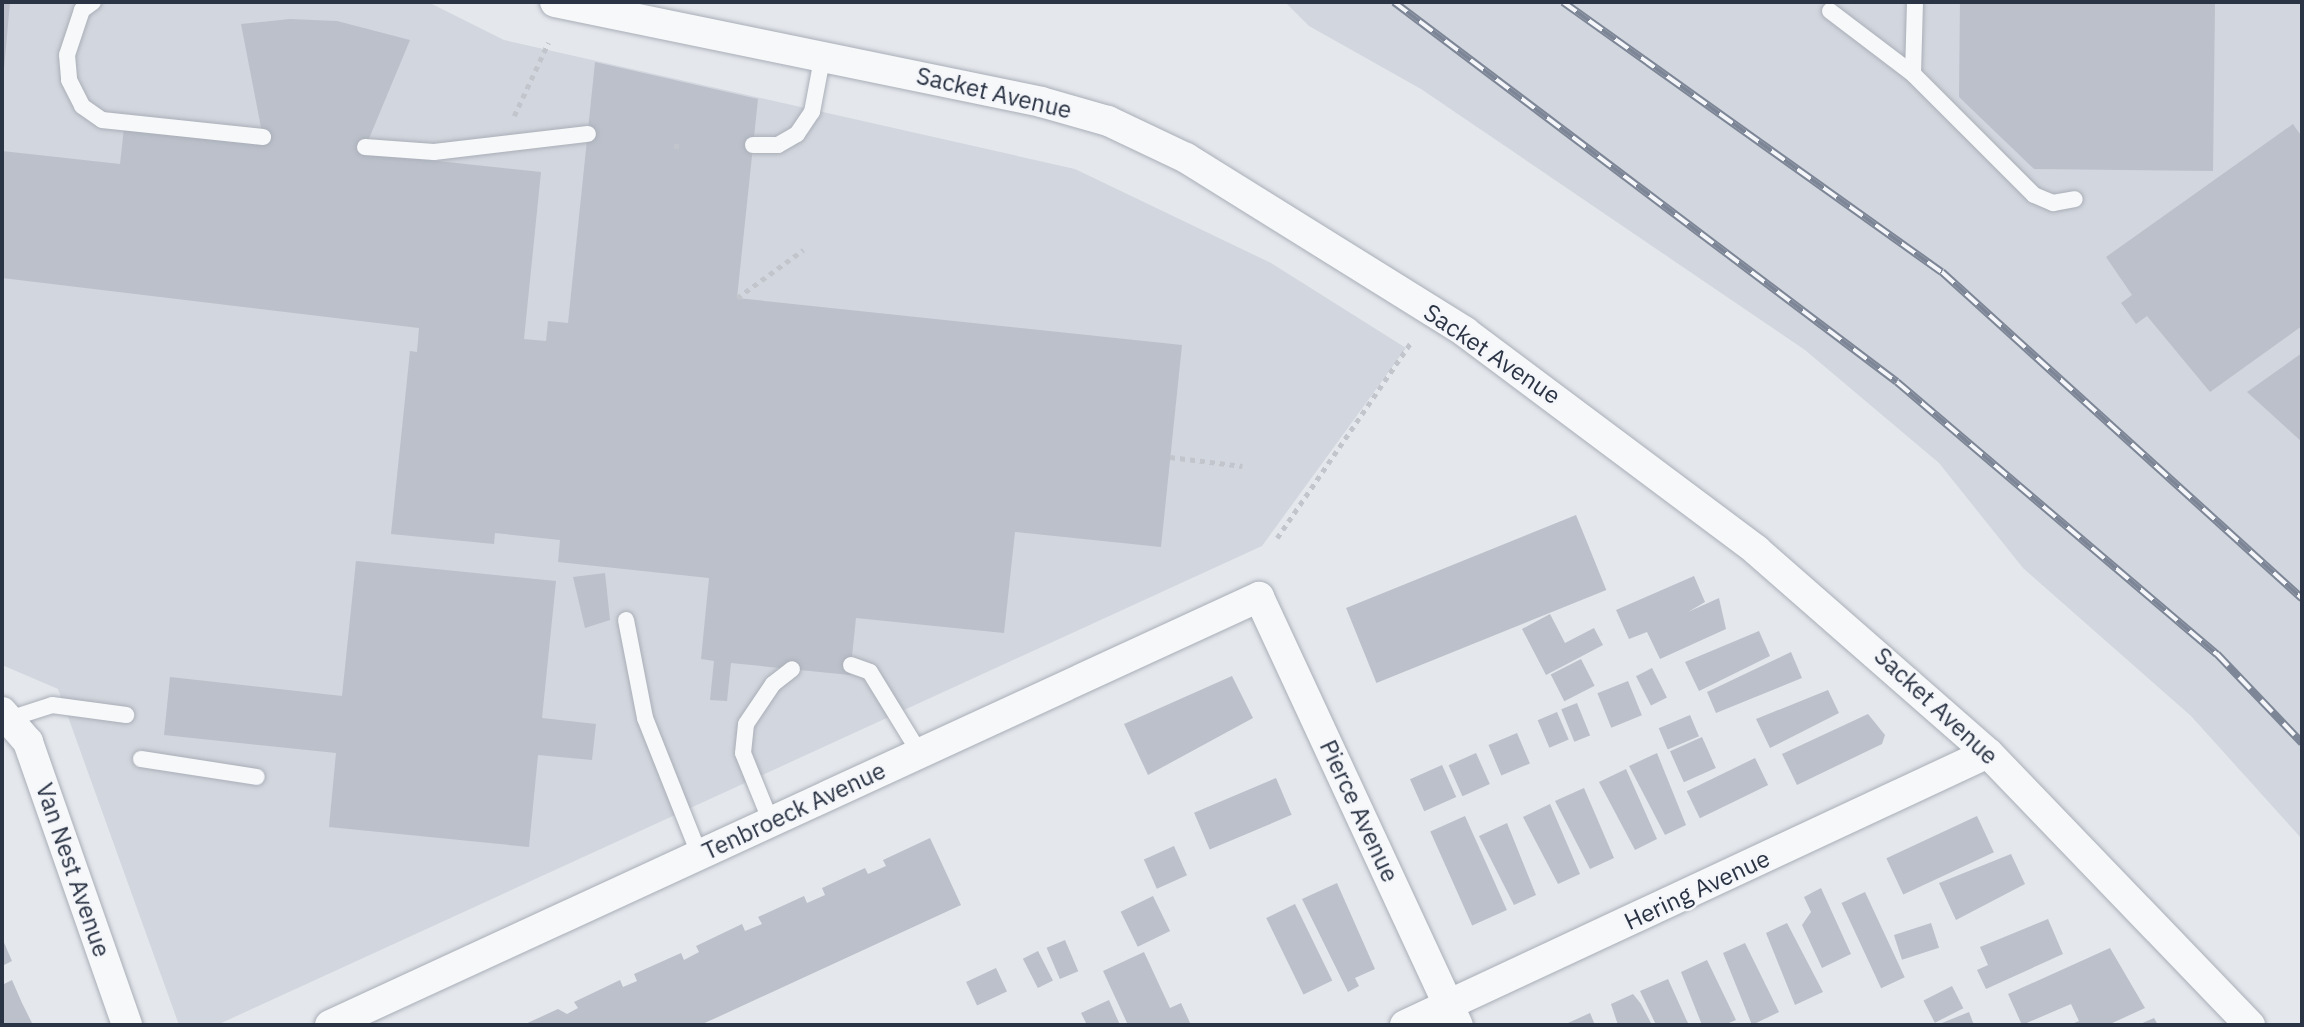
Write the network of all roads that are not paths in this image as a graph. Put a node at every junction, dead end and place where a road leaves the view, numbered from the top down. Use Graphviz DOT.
graph roads {
  1 [pos="93,2"];
  2 [pos="555,2"];
  3 [pos="1915,2"];
  4 [pos="586,5"];
  5 [pos="1830,11"];
  6 [pos="823,54"];
  7 [pos="1913,74"];
  8 [pos="587,134"];
  9 [pos="263,137"];
  10 [pos="753,145"];
  11 [pos="365,147"];
  12 [pos="2075,199"];
  13 [pos="1259,597"];
  14 [pos="626,620"];
  15 [pos="851,665"];
  16 [pos="792,669"];
  17 [pos="7,715"];
  18 [pos="126,715"];
  19 [pos="919,752"];
  20 [pos="1988,753"];
  21 [pos="141,759"];
  22 [pos="257,777"];
  23 [pos="771,821"];
  24 [pos="700,856"];
  25 [pos="1454,1015"];
  26 [pos="128,1025"];
  27 [pos="330,1025"];
  28 [pos="1405,1025"];
  29 [pos="2250,1025"];
  1 -- 9 [label="lane"];
  2 -- 4 [label="street, Sacket Avenue"];
  3 -- 7 [label="lane"];
  4 -- 6 [label="street, Sacket Avenue"];
  5 -- 7 [label="lane"];
  6 -- 10 [label="lane"];
  6 -- 20 [label="street, Sacket Avenue"];
  7 -- 12 [label="lane"];
  8 -- 11 [label="lane"];
  13 -- 19 [label="street, Tenbroeck Avenue"];
  13 -- 25 [label="street, Pierce Avenue"];
  14 -- 24 [label="lane"];
  15 -- 19 [label="lane"];
  16 -- 23 [label="lane"];
  17 -- 18 [label="lane"];
  17 -- 26 [label="street, Van Nest Avenue"];
  19 -- 23 [label="street, Tenbroeck Avenue"];
  20 -- 25 [label="street, Hering Avenue"];
  20 -- 29 [label="street, Sacket Avenue"];
  21 -- 22 [label="lane"];
  23 -- 24 [label="street, Tenbroeck Avenue"];
  24 -- 27 [label="street, Tenbroeck Avenue"];
  25 -- 28 [label="street, Hering Avenue"];
}
